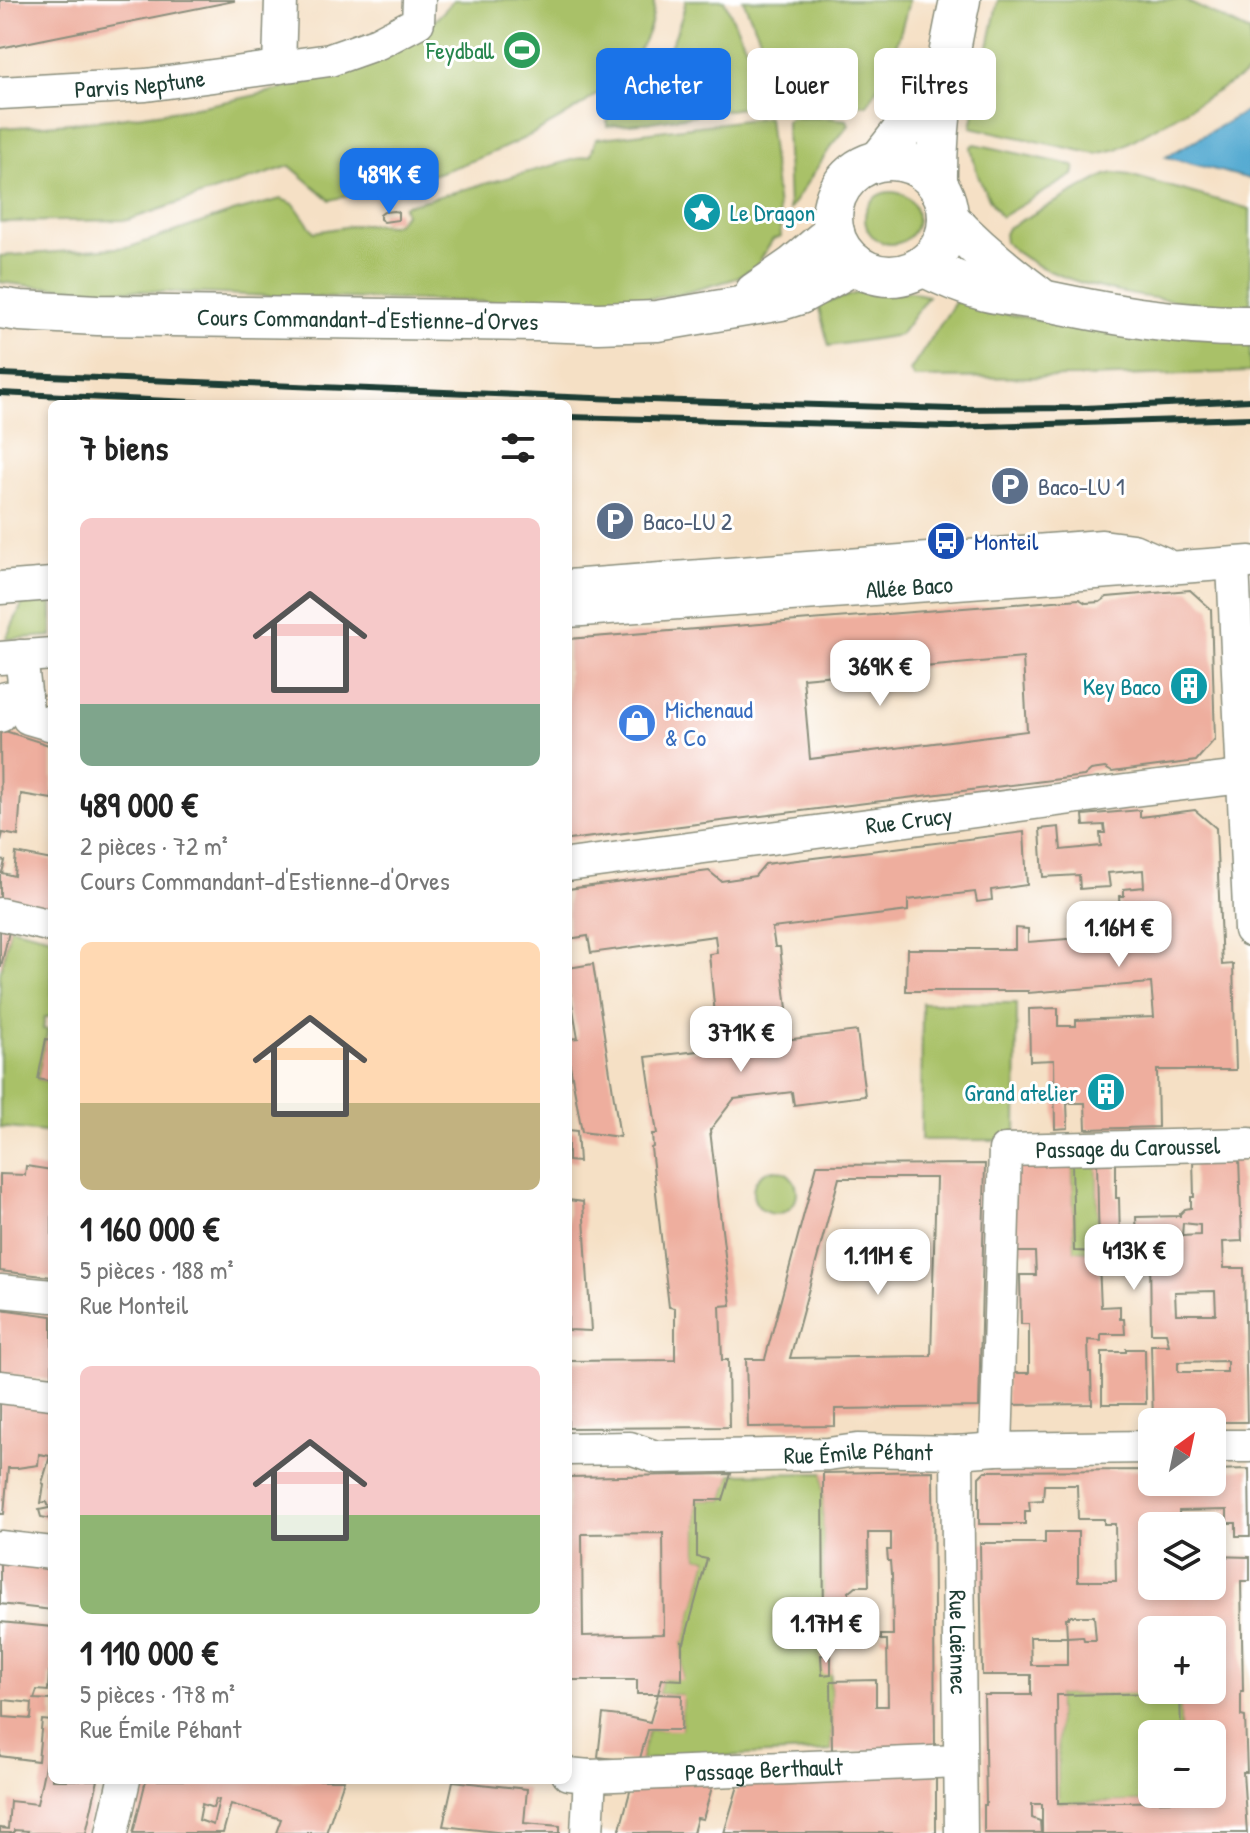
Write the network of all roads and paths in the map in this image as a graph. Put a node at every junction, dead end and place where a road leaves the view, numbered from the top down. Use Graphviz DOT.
graph roads {
  1 [pos="281,0"];
  2 [pos="960,0"];
  3 [pos="410,2"];
  4 [pos="950,48"];
  5 [pos="279,67"];
  6 [pos="0,93"];
  7 [pos="911,120"];
  8 [pos="939,120"];
  9 [pos="880,160"];
  10 [pos="942,200"];
  11 [pos="844,248"];
  12 [pos="923,266"];
  13 [pos="1045,301"];
  14 [pos="0,308"];
  15 [pos="1250,326"];
  16 [pos="1241,563"];
  17 [pos="1173,568"];
  18 [pos="48,584"];
  19 [pos="572,586"];
  20 [pos="0,588"];
  21 [pos="572,611"];
  22 [pos="24,656"];
  23 [pos="26,696"];
  24 [pos="0,716"];
  25 [pos="48,724"];
  26 [pos="1246,776"];
  27 [pos="572,864"];
  28 [pos="0,914"];
  29 [pos="48,925"];
  30 [pos="1250,930"];
  31 [pos="1250,1144"];
  32 [pos="0,1291"];
  33 [pos="48,1296"];
  34 [pos="0,1387"];
  35 [pos="48,1393"];
  36 [pos="1226,1446"];
  37 [pos="1250,1446"];
  38 [pos="1138,1447"];
  39 [pos="572,1449"];
  40 [pos="996,1449"];
  41 [pos="957,1452"];
  42 [pos="0,1547"];
  43 [pos="48,1553"];
  44 [pos="959,1761"];
  45 [pos="579,1775"];
  46 [pos="123,1784"];
  47 [pos="112,1833"];
  48 [pos="587,1833"];
  49 [pos="961,1833"];
  1 -- 5 [label="street"];
  2 -- 4 [label="main road"];
  3 -- 5 [label="street, Parvis Neptune"];
  5 -- 6 [label="street, Parvis Neptune"];
  7 -- 9 [label="main road"];
  8 -- 10 [label="main road"];
  9 -- 10 [label="main road"];
  9 -- 11 [label="main road"];
  10 -- 12 [label="main road"];
  10 -- 13 [label="main road"];
  11 -- 12 [label="main road"];
  11 -- 14 [label="main road, Cours Commandant-d'Estienne-d'Orves"];
  12 -- 13 [label="main road"];
  13 -- 15 [label="main road"];
  16 -- 17 [label="street, Allée Baco"];
  16 -- 26 [label="street"];
  17 -- 19 [label="street"];
  17 -- 21 [label="street, Allée Baco"];
  18 -- 20 [label="street"];
  22 -- 23 [label="street"];
  23 -- 24 [label="street"];
  23 -- 25 [label="street"];
  26 -- 27 [label="street, Rue Crucy"];
  26 -- 30 [label="street"];
  28 -- 29 [label="street"];
  31 -- 40 [label="street, Passage du Caroussel"];
  32 -- 33 [label="street"];
  34 -- 35 [label="street"];
  36 -- 37 [label="street"];
  38 -- 40 [label="street, Rue Émile Péhant"];
  39 -- 41 [label="street, Rue Émile Péhant"];
  40 -- 41 [label="street, Rue Émile Péhant"];
  41 -- 44 [label="street, Rue Laënnec"];
  42 -- 43 [label="street"];
  44 -- 45 [label="street, Passage Berthault"];
  44 -- 49 [label="street, Rue Laënnec"];
  45 -- 48 [label="street"];
  46 -- 47 [label="street"];
}
